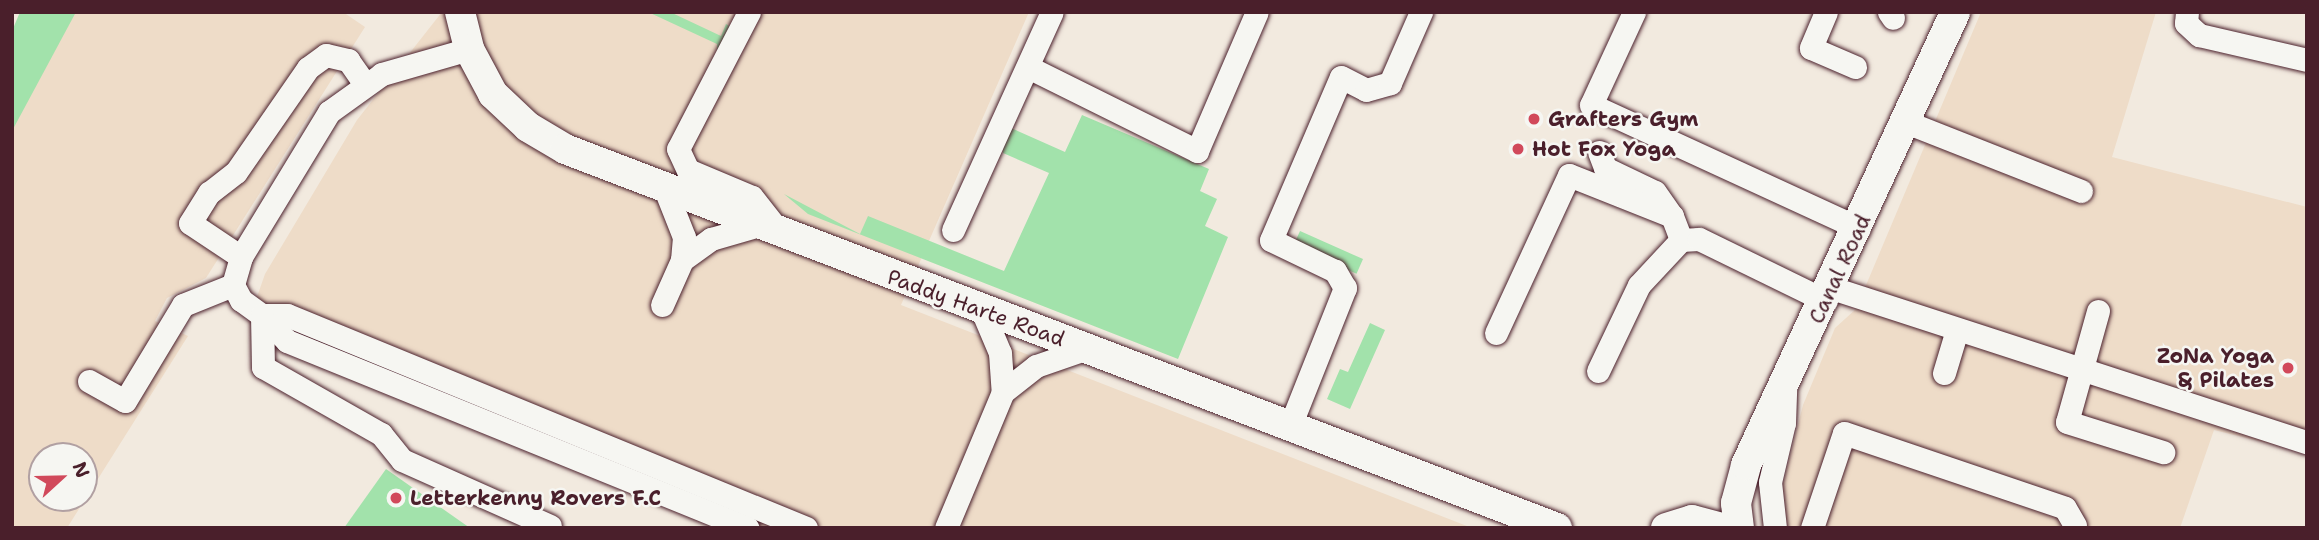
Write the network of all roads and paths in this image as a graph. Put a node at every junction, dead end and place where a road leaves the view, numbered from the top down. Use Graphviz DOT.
graph roads {
  1 [pos="460,12"];
  2 [pos="749,12"];
  3 [pos="1052,12"];
  4 [pos="1257,12"];
  5 [pos="1421,12"];
  6 [pos="1634,12"];
  7 [pos="1955,12"];
  8 [pos="2187,12"];
  9 [pos="1819,14"];
  10 [pos="469,49"];
  11 [pos="2307,60"];
  12 [pos="1028,67"];
  13 [pos="1855,67"];
  14 [pos="365,83"];
  15 [pos="1906,122"];
  16 [pos="1599,152"];
  17 [pos="663,184"];
  18 [pos="2081,191"];
  19 [pos="1672,216"];
  20 [pos="770,227"];
  21 [pos="1859,228"];
  22 [pos="953,230"];
  23 [pos="1681,240"];
  24 [pos="241,257"];
  25 [pos="682,260"];
  26 [pos="233,285"];
  27 [pos="1829,295"];
  28 [pos="662,305"];
  29 [pos="981,307"];
  30 [pos="2098,312"];
  31 [pos="262,315"];
  32 [pos="1957,330"];
  33 [pos="1496,333"];
  34 [pos="1088,348"];
  35 [pos="2081,370"];
  36 [pos="1598,371"];
  37 [pos="1944,373"];
  38 [pos="89,381"];
  39 [pos="1785,386"];
  40 [pos="1003,391"];
  41 [pos="1290,426"];
  42 [pos="2307,442"];
  43 [pos="2162,452"];
  44 [pos="1530,522"];
  45 [pos="550,526"];
  46 [pos="2071,527"];
  47 [pos="747,528"];
  48 [pos="806,528"];
  49 [pos="946,528"];
  50 [pos="1557,528"];
  51 [pos="1666,528"];
  52 [pos="1722,528"];
  53 [pos="1739,528"];
  54 [pos="1775,528"];
  55 [pos="1812,528"];
  1 -- 10 [label="main road, Paddy Harte Road"];
  2 -- 20 [label="lane"];
  3 -- 12 [label="lane"];
  4 -- 12 [label="lane"];
  5 -- 41 [label="lane"];
  6 -- 21 [label="lane"];
  7 -- 15 [label="main road, Canal Road"];
  8 -- 11 [label="lane"];
  9 -- 13 [label="lane"];
  10 -- 14 [label="lane"];
  10 -- 17 [label="main road, Paddy Harte Road"];
  12 -- 22 [label="lane"];
  14 -- 24 [label="lane"];
  14 -- 24 [label="lane"];
  15 -- 18 [label="lane"];
  15 -- 21 [label="main road, Canal Road"];
  16 -- 19 [label="lane"];
  17 -- 20 [label="main road, Paddy Harte Road"];
  17 -- 25 [label="lane"];
  19 -- 23 [label="lane"];
  19 -- 33 [label="lane"];
  20 -- 25 [label="lane"];
  20 -- 29 [label="main road, Paddy Harte Road"];
  21 -- 27 [label="main road, Canal Road"];
  23 -- 27 [label="lane"];
  23 -- 36 [label="lane"];
  24 -- 26 [label="lane"];
  25 -- 28 [label="lane"];
  26 -- 31 [label="lane"];
  26 -- 38 [label="lane"];
  27 -- 32 [label="lane"];
  27 -- 39 [label="main road, Canal Road"];
  29 -- 34 [label="main road, Paddy Harte Road"];
  29 -- 40 [label="lane"];
  30 -- 35 [label="lane"];
  31 -- 45 [label="lane"];
  31 -- 47 [label="lane"];
  31 -- 48 [label="lane"];
  32 -- 35 [label="lane"];
  32 -- 37 [label="lane"];
  34 -- 40 [label="lane"];
  34 -- 41 [label="main road, Paddy Harte Road"];
  35 -- 42 [label="lane"];
  35 -- 43 [label="lane"];
  39 -- 53 [label="main road, Canal Road"];
  39 -- 54 [label="lane"];
  40 -- 49 [label="lane"];
  41 -- 44 [label="main road, Paddy Harte Road"];
  44 -- 50 [label="main road, Paddy Harte Road"];
  46 -- 55 [label="lane"];
  51 -- 52 [label="main road"];
}
